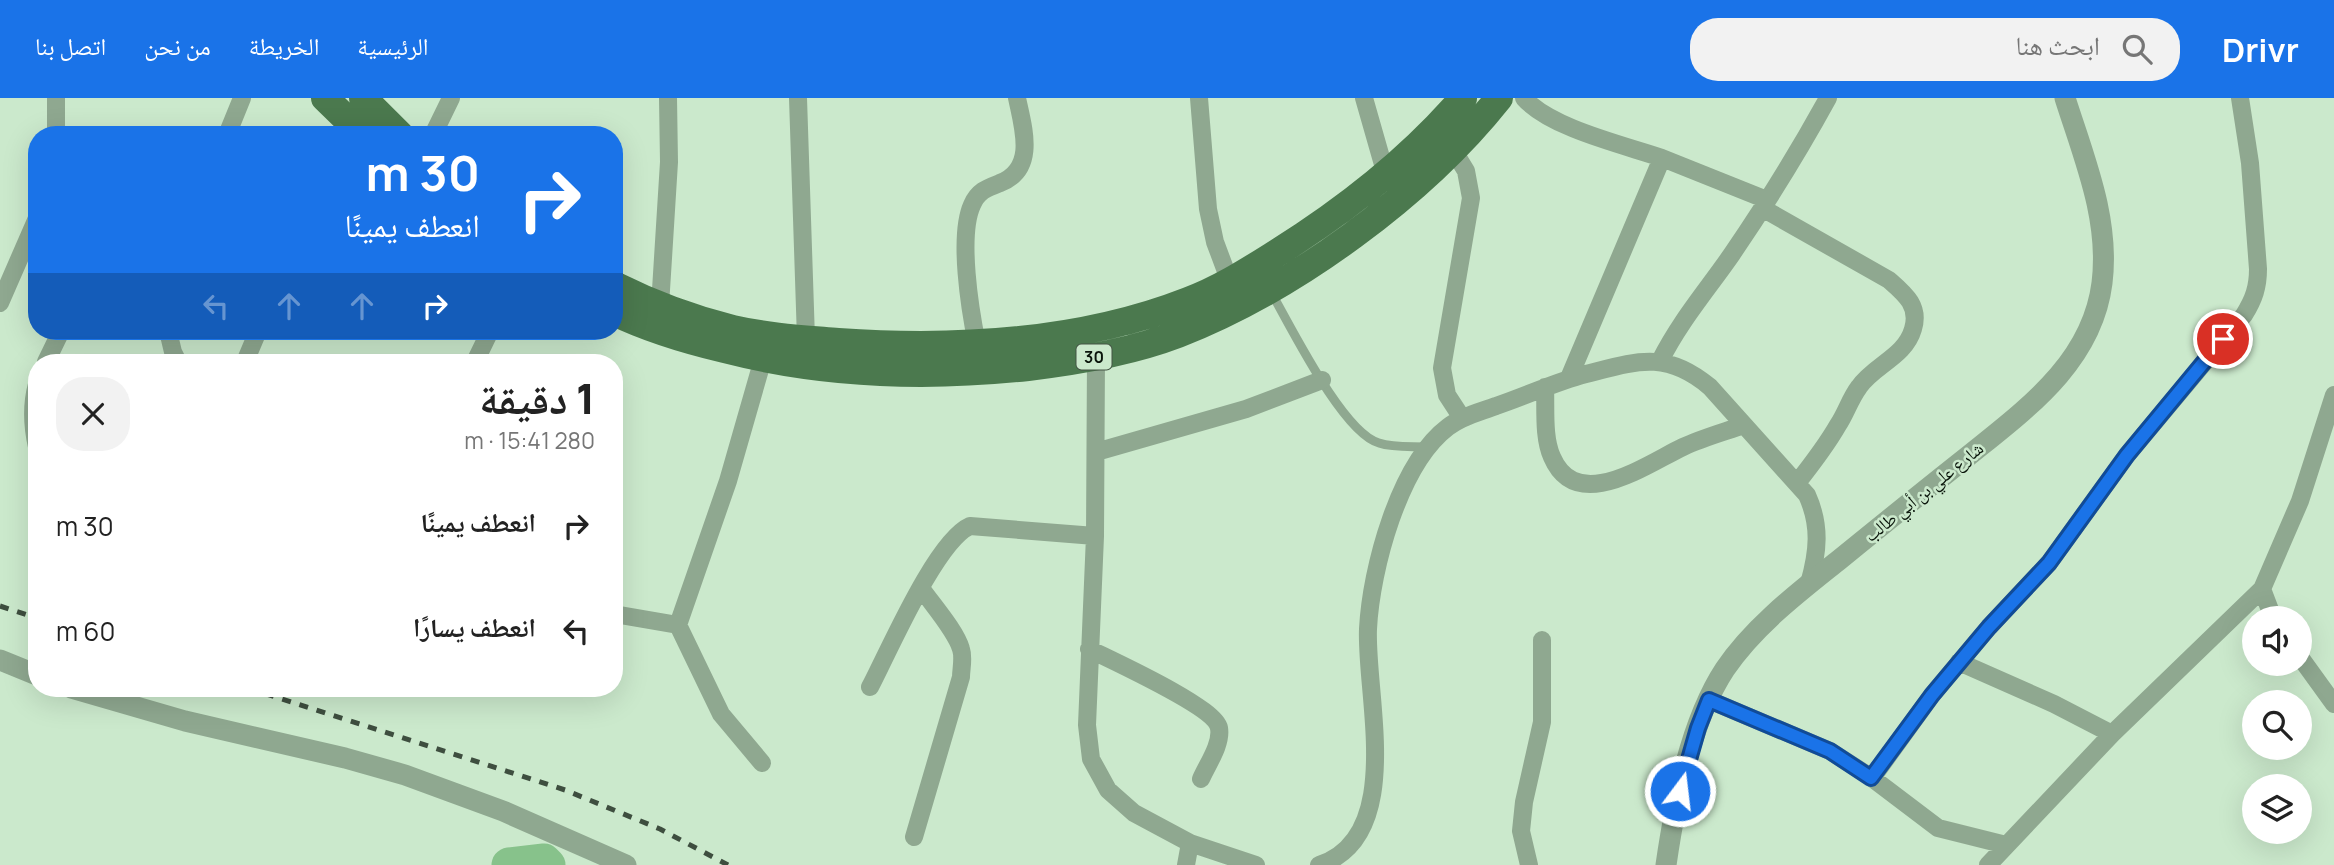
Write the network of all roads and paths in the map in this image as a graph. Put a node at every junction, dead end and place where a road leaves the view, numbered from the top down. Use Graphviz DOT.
graph roads {
  1 [pos="55,98"];
  2 [pos="242,98"];
  3 [pos="325,98"];
  4 [pos="451,98"];
  5 [pos="668,98"];
  6 [pos="797,98"];
  7 [pos="1017,98"];
  8 [pos="1199,98"];
  9 [pos="1364,98"];
  10 [pos="1463,98"];
  11 [pos="1499,98"];
  12 [pos="1524,98"];
  13 [pos="1829,98"];
  14 [pos="2065,98"];
  15 [pos="2239,98"];
  16 [pos="352,121"];
  17 [pos="56,126"];
  18 [pos="231,126"];
  19 [pos="369,126"];
  20 [pos="437,126"];
  21 [pos="1452,148"];
  22 [pos="1662,158"];
  23 [pos="1386,176"];
  24 [pos="1765,204"];
  25 [pos="28,239"];
  26 [pos="1230,282"];
  27 [pos="623,289"];
  28 [pos="1269,289"];
  29 [pos="0,303"];
  30 [pos="660,306"];
  31 [pos="623,316"];
  32 [pos="1128,320"];
  33 [pos="806,340"];
  34 [pos="977,344"];
  35 [pos="1136,347"];
  36 [pos="1096,357"];
  37 [pos="763,359"];
  38 [pos="1660,361"];
  39 [pos="1569,378"];
  40 [pos="1322,380"];
  41 [pos="1545,387"];
  42 [pos="2334,395"];
  43 [pos="1462,418"];
  44 [pos="1744,425"];
  45 [pos="1428,447"];
  46 [pos="1096,452"];
  47 [pos="1797,482"];
  48 [pos="1095,537"];
  49 [pos="1809,584"];
  50 [pos="921,588"];
  51 [pos="2262,589"];
  52 [pos="2268,606"];
  53 [pos="623,616"];
  54 [pos="678,625"];
  55 [pos="1542,640"];
  56 [pos="1089,649"];
  57 [pos="0,660"];
  58 [pos="1959,662"];
  59 [pos="28,671"];
  60 [pos="2312,674"];
  61 [pos="870,688"];
  62 [pos="102,697"];
  63 [pos="1709,700"];
  64 [pos="2334,704"];
  65 [pos="2112,734"];
  66 [pos="762,763"];
  67 [pos="1871,778"];
  68 [pos="1201,779"];
  69 [pos="914,837"];
  70 [pos="1189,843"];
  71 [pos="2006,845"];
  72 [pos="1331,864"];
  73 [pos="626,865"];
  74 [pos="1186,865"];
  75 [pos="1256,865"];
  76 [pos="1529,865"];
  77 [pos="1666,865"];
  78 [pos="1988,865"];
  1 -- 17 [label="street"];
  2 -- 18 [label="street"];
  3 -- 16 [label="main road"];
  4 -- 20 [label="street"];
  5 -- 30 [label="street"];
  6 -- 33 [label="street"];
  7 -- 34 [label="street"];
  8 -- 26 [label="street"];
  9 -- 23 [label="street"];
  10 -- 23 [label="main road, 30"];
  11 -- 21 [label="main road, 30"];
  12 -- 22 [label="street"];
  13 -- 24 [label="street"];
  14 -- 49 [label="street, شارع علي بن أبي طالب"];
  15 -- 58 [label="street"];
  16 -- 19 [label="main road"];
  21 -- 28 [label="main road, 30"];
  21 -- 43 [label="street"];
  22 -- 24 [label="street"];
  22 -- 39 [label="street"];
  23 -- 26 [label="main road, 30"];
  24 -- 38 [label="street"];
  24 -- 47 [label="street"];
  25 -- 29 [label="street"];
  26 -- 32 [label="main road, 30"];
  27 -- 30 [label="main road, 30"];
  28 -- 35 [label="main road, 30"];
  28 -- 40 [label="lane"];
  30 -- 33 [label="main road, 30"];
  31 -- 37 [label="main road, 30"];
  32 -- 34 [label="main road, 30"];
  32 -- 35 [label="main road"];
  33 -- 34 [label="main road, 30"];
  35 -- 36 [label="main road, 30"];
  36 -- 37 [label="main road, 30"];
  36 -- 46 [label="street"];
  37 -- 54 [label="street"];
  38 -- 39 [label="street"];
  38 -- 44 [label="street"];
  39 -- 41 [label="street"];
  40 -- 45 [label="lane"];
  40 -- 46 [label="street"];
  41 -- 43 [label="street"];
  41 -- 44 [label="street"];
  42 -- 51 [label="street"];
  43 -- 45 [label="street"];
  44 -- 47 [label="street"];
  45 -- 72 [label="street"];
  46 -- 48 [label="street"];
  47 -- 49 [label="street"];
  48 -- 50 [label="street"];
  48 -- 56 [label="street"];
  49 -- 63 [label="street, شارع علي بن أبي طالب"];
  50 -- 61 [label="street"];
  50 -- 69 [label="street"];
  51 -- 52 [label="street"];
  51 -- 65 [label="street"];
  53 -- 54 [label="street"];
  54 -- 66 [label="street"];
  55 -- 76 [label="street"];
  56 -- 68 [label="street"];
  56 -- 70 [label="street"];
  57 -- 59 [label="street"];
  58 -- 65 [label="street"];
  58 -- 67 [label="street"];
  60 -- 64 [label="street"];
  62 -- 73 [label="street"];
  63 -- 67 [label="street"];
  63 -- 77 [label="street, شارع علي بن أبي طالب"];
  65 -- 71 [label="street"];
  67 -- 71 [label="street"];
  70 -- 74 [label="street"];
  70 -- 75 [label="street"];
  71 -- 78 [label="street"];
}
